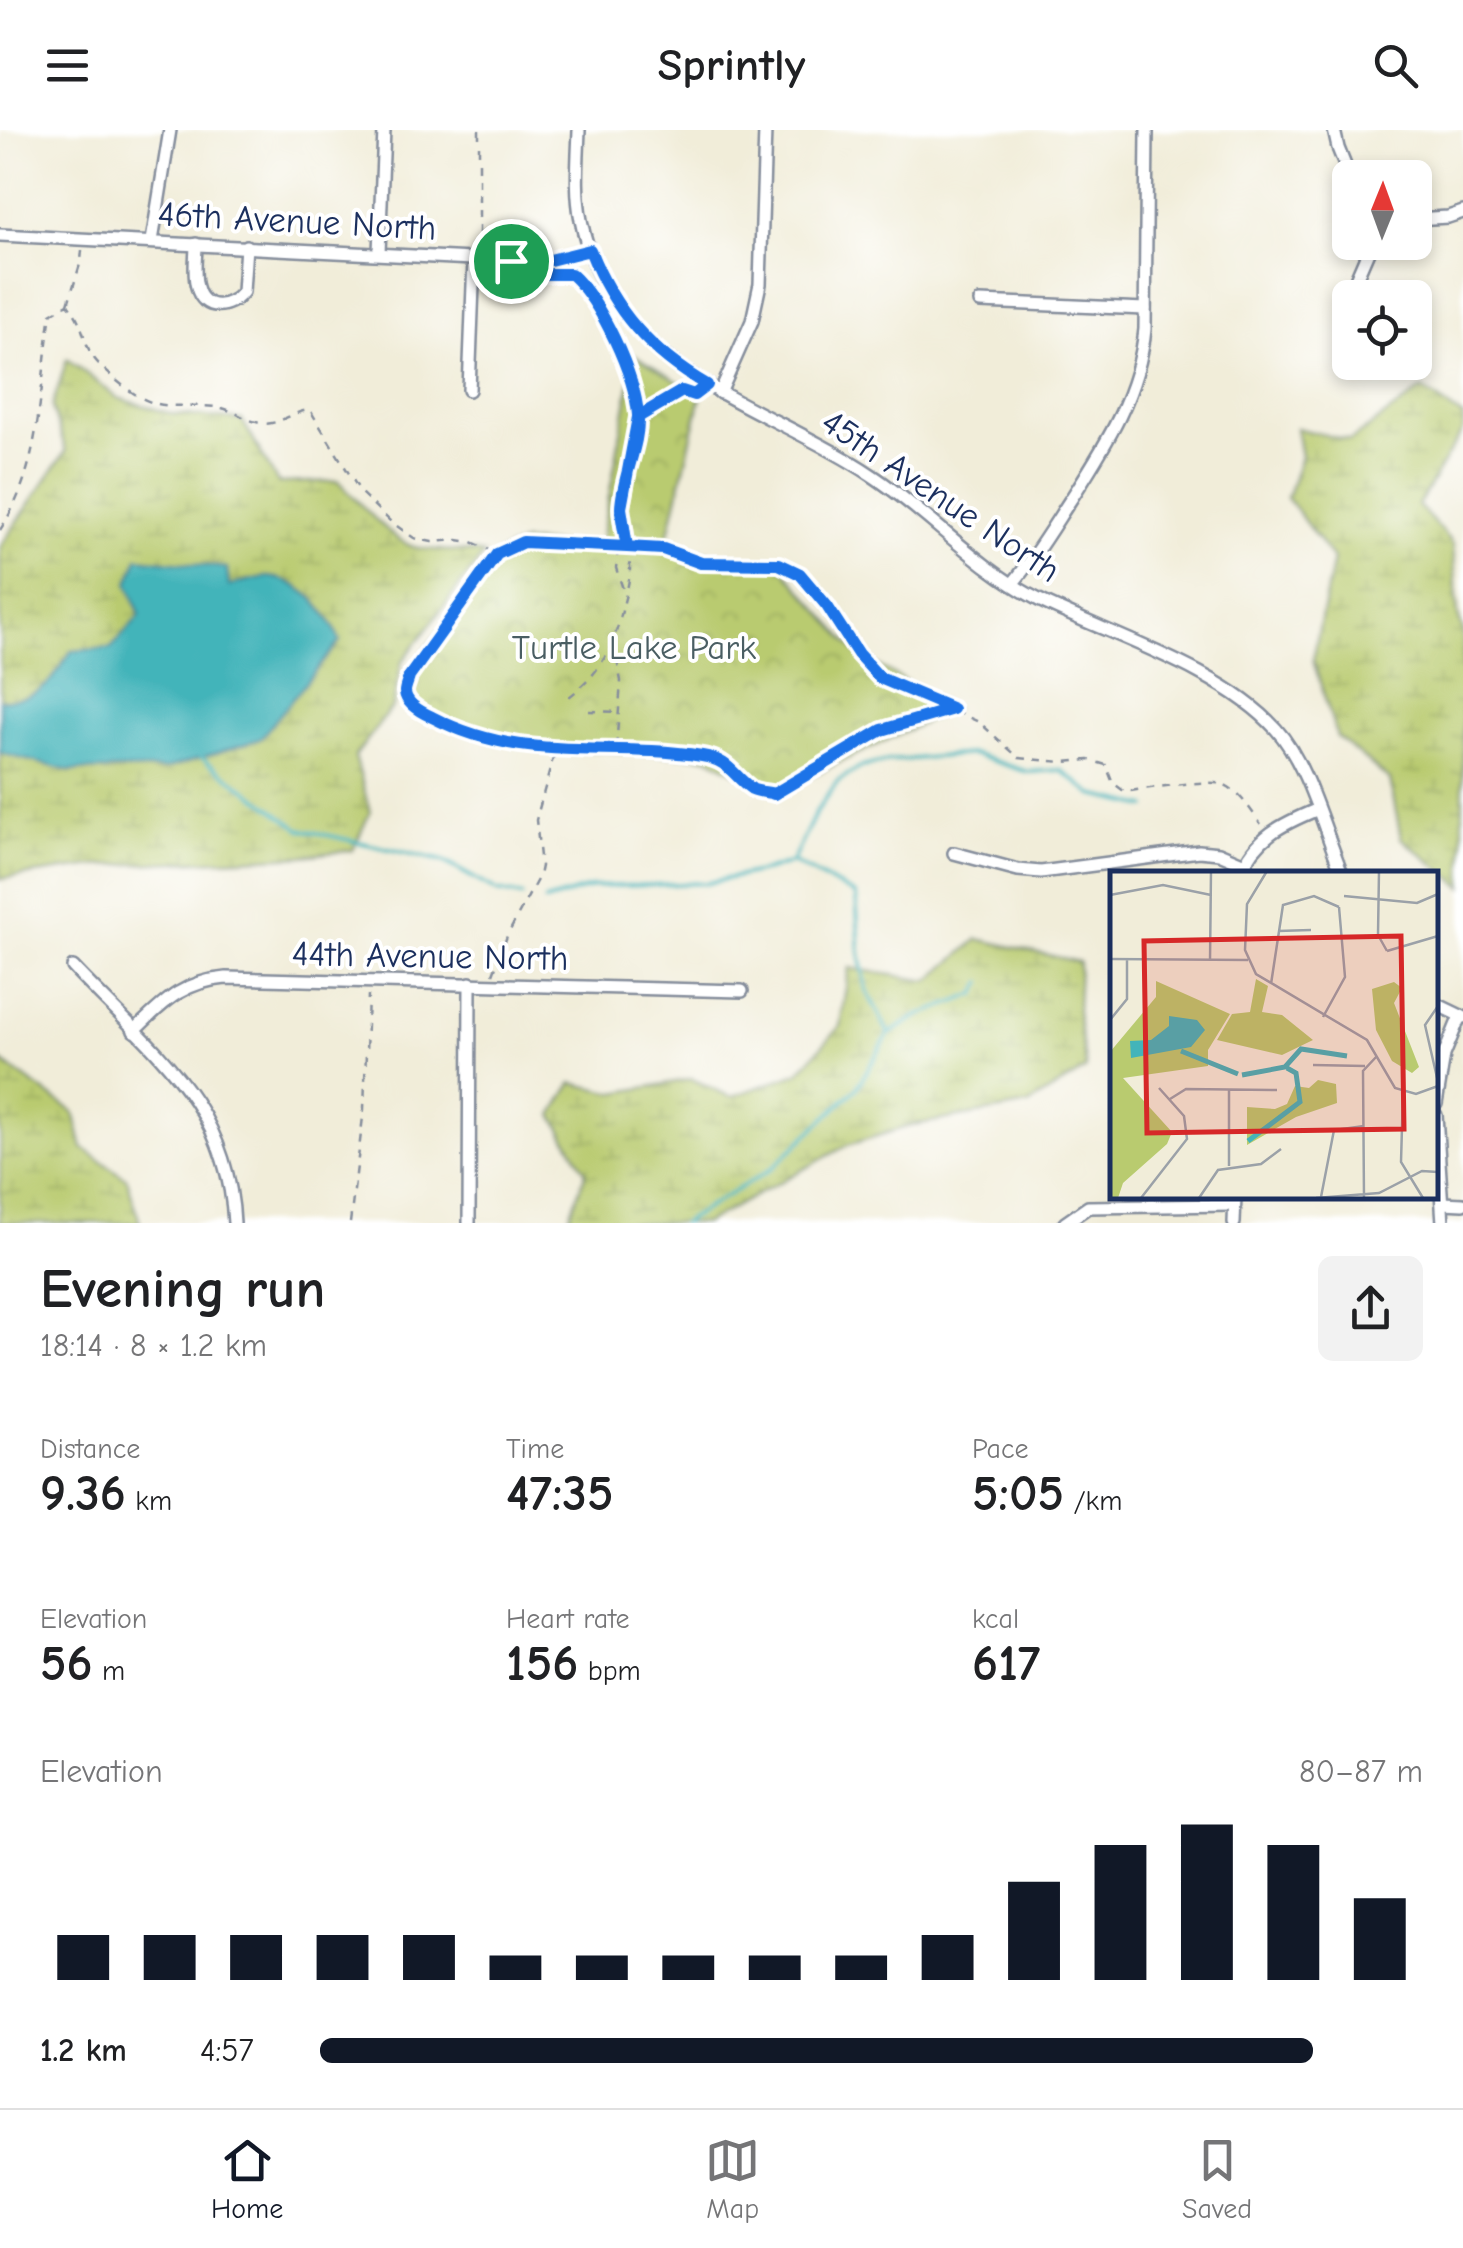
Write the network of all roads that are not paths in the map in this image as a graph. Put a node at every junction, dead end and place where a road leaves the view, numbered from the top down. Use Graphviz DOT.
graph roads {
  1 [pos="170,130"];
  2 [pos="384,130"];
  3 [pos="579,130"];
  4 [pos="764,130"];
  5 [pos="1147,130"];
  6 [pos="1334,130"];
  7 [pos="1343,160"];
  8 [pos="1463,212"];
  9 [pos="1432,218"];
  10 [pos="0,235"];
  11 [pos="152,241"];
  12 [pos="196,244"];
  13 [pos="246,246"];
  14 [pos="590,250"];
  15 [pos="379,252"];
  16 [pos="479,259"];
  17 [pos="980,302"];
  18 [pos="1145,310"];
  19 [pos="470,390"];
  20 [pos="720,393"];
  21 [pos="1013,583"];
  22 [pos="1316,810"];
  23 [pos="954,853"];
  24 [pos="1243,868"];
  25 [pos="1341,871"];
  26 [pos="73,967"];
  27 [pos="470,983"];
  28 [pos="742,991"];
  29 [pos="1438,1005"];
  30 [pos="1462,1017"];
  31 [pos="134,1031"];
  32 [pos="1438,1092"];
  33 [pos="1438,1139"];
  34 [pos="1234,1200"];
  35 [pos="1443,1203"];
  36 [pos="1463,1204"];
  37 [pos="234,1223"];
  38 [pos="469,1223"];
  39 [pos="1065,1223"];
  40 [pos="1234,1223"];
  41 [pos="1444,1223"];
  1 -- 11 [label="street"];
  2 -- 15 [label="street"];
  3 -- 14 [label="street, 45th Avenue North"];
  4 -- 20 [label="street"];
  5 -- 18 [label="street"];
  6 -- 7 [label="street"];
  8 -- 9 [label="street"];
  10 -- 11 [label="street, 46th Avenue North"];
  11 -- 12 [label="street, 46th Avenue North"];
  12 -- 13 [label="street, 46th Avenue North"];
  12 -- 13 [label="street"];
  13 -- 15 [label="street, 46th Avenue North"];
  14 -- 16 [label="street, 46th Avenue North"];
  14 -- 20 [label="street, 45th Avenue North"];
  15 -- 16 [label="street, 46th Avenue North"];
  16 -- 19 [label="street"];
  17 -- 18 [label="street"];
  18 -- 21 [label="street"];
  20 -- 21 [label="street, 45th Avenue North"];
  21 -- 22 [label="street, 45th Avenue North"];
  22 -- 24 [label="street"];
  22 -- 25 [label="street"];
  23 -- 24 [label="street"];
  26 -- 31 [label="street"];
  27 -- 28 [label="street, 44th Avenue North"];
  27 -- 31 [label="street, 44th Avenue North"];
  27 -- 38 [label="street"];
  29 -- 30 [label="street"];
  30 -- 32 [label="street"];
  31 -- 37 [label="street"];
  33 -- 35 [label="street"];
  34 -- 39 [label="street"];
  34 -- 40 [label="street"];
  35 -- 36 [label="street"];
  35 -- 41 [label="street"];
}
